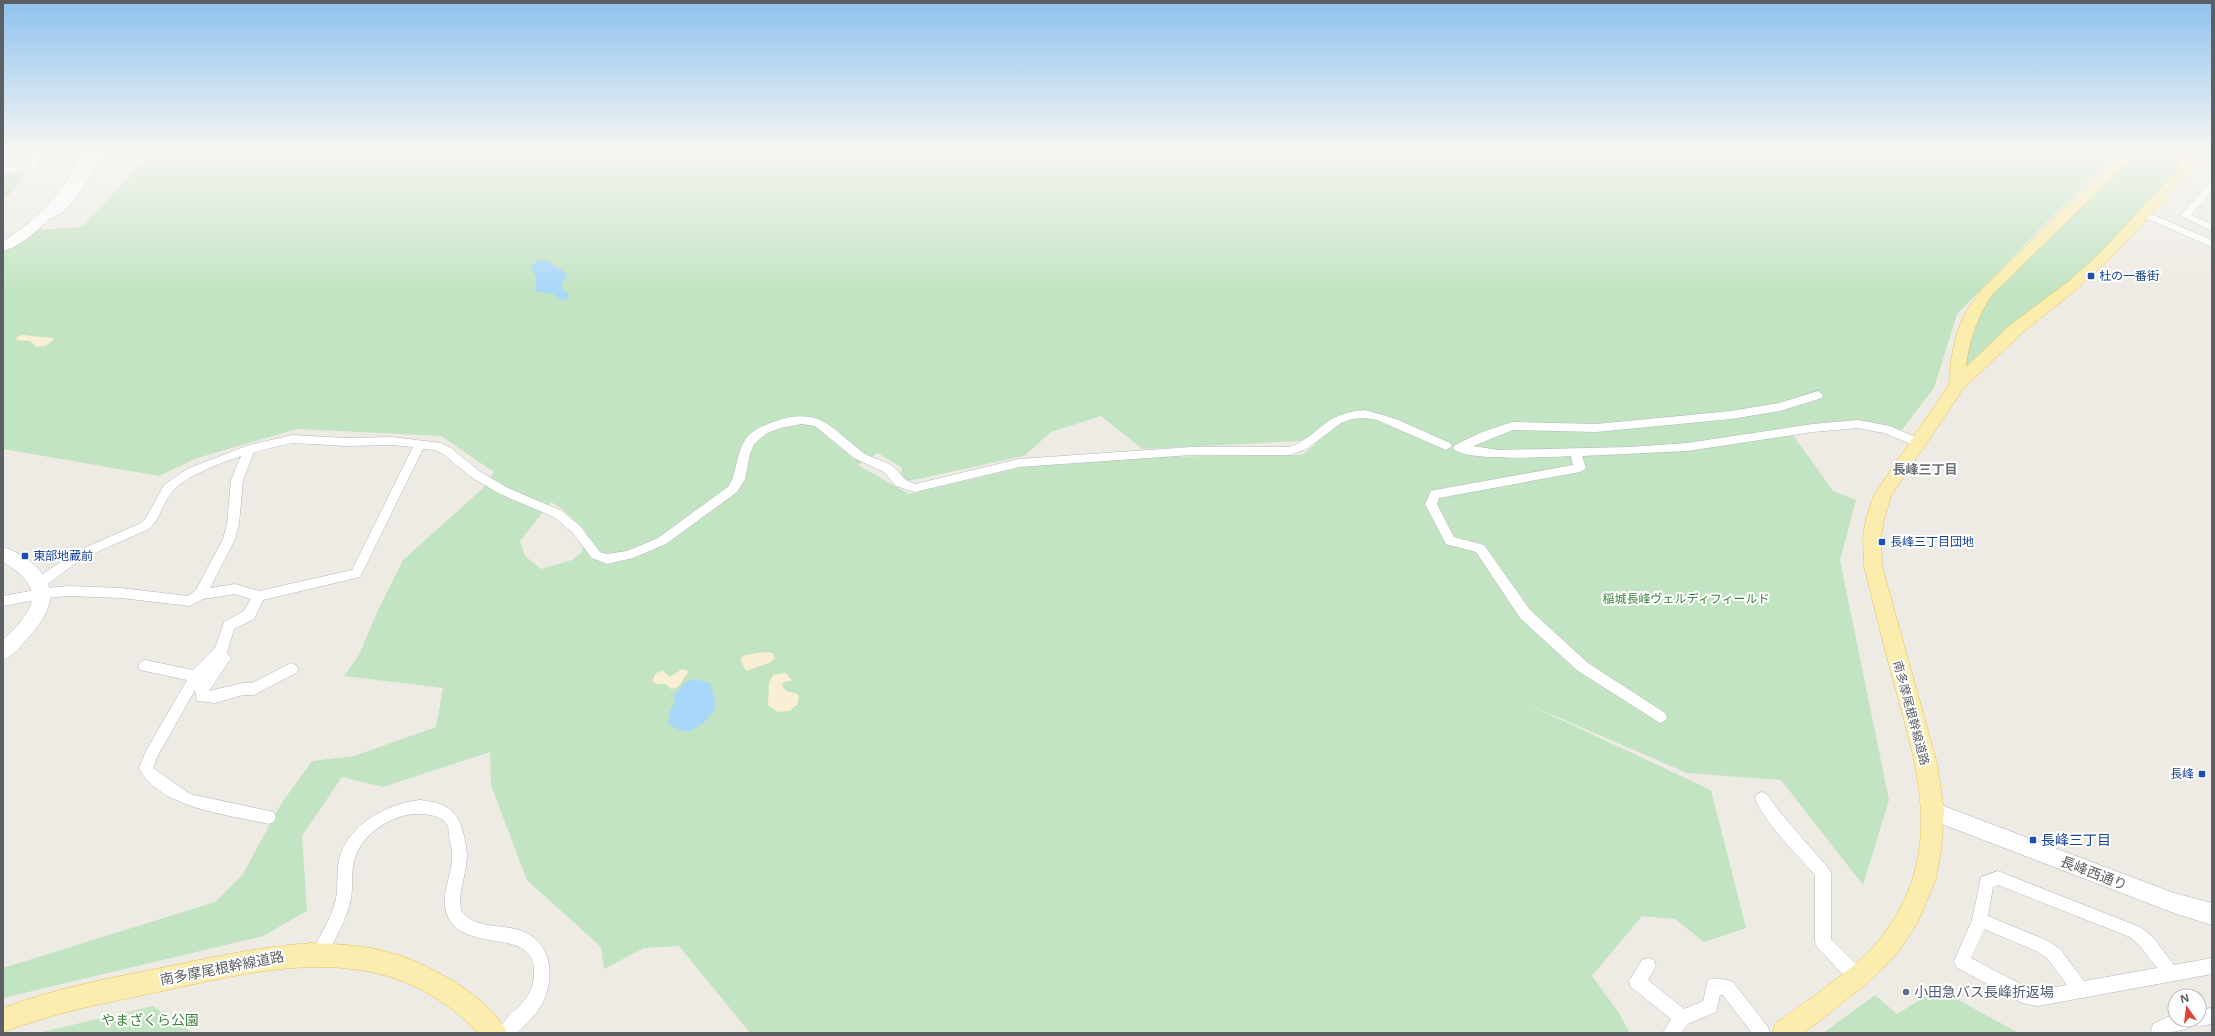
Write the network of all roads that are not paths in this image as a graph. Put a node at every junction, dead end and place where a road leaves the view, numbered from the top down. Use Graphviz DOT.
graph roads {
  1 [pos="62,196"];
  2 [pos="72,196"];
  3 [pos="2085,196"];
  4 [pos="2160,196"];
  5 [pos="2202,196"];
  6 [pos="2144,214"];
  7 [pos="47,216"];
  8 [pos="2212,228"];
  9 [pos="2212,244"];
  10 [pos="3,247"];
  11 [pos="1957,385"];
  12 [pos="1818,395"];
  13 [pos="1918,443"];
  14 [pos="420,444"];
  15 [pos="1446,446"];
  16 [pos="250,449"];
  17 [pos="1576,454"];
  18 [pos="3,554"];
  19 [pos="41,588"];
  20 [pos="200,594"];
  21 [pos="259,596"];
  22 [pos="3,601"];
  23 [pos="3,652"];
  24 [pos="218,654"];
  25 [pos="145,666"];
  26 [pos="291,669"];
  27 [pos="196,676"];
  28 [pos="1660,716"];
  29 [pos="1762,799"];
  30 [pos="1933,811"];
  31 [pos="270,817"];
  32 [pos="2212,914"];
  33 [pos="1980,920"];
  34 [pos="320,953"];
  35 [pos="1648,966"];
  36 [pos="2212,966"];
  37 [pos="2171,974"];
  38 [pos="1857,976"];
  39 [pos="2081,990"];
  40 [pos="1682,1018"];
  41 [pos="3,1020"];
  42 [pos="2167,1026"];
  43 [pos="2159,1030"];
  44 [pos="495,1033"];
  45 [pos="505,1033"];
  46 [pos="1671,1033"];
  47 [pos="1762,1033"];
  48 [pos="1784,1033"];
  1 -- 7 [label="main road"];
  2 -- 7 [label="street"];
  3 -- 11 [label="main road"];
  4 -- 6 [label="main road, 南多摩尾根幹線道路"];
  5 -- 8 [label="street"];
  6 -- 9 [label="street"];
  6 -- 11 [label="main road, 南多摩尾根幹線道路"];
  7 -- 10 [label="main road"];
  11 -- 13 [label="main road, 南多摩尾根幹線道路"];
  12 -- 17 [label="street"];
  13 -- 17 [label="street"];
  13 -- 30 [label="main road, 南多摩尾根幹線道路"];
  14 -- 15 [label="street"];
  14 -- 16 [label="street"];
  14 -- 21 [label="street"];
  16 -- 19 [label="street"];
  16 -- 20 [label="street"];
  17 -- 28 [label="street"];
  18 -- 19 [label="main road"];
  19 -- 20 [label="street"];
  19 -- 22 [label="street"];
  19 -- 23 [label="main road"];
  20 -- 21 [label="street"];
  21 -- 24 [label="street"];
  24 -- 26 [label="street"];
  24 -- 27 [label="street"];
  25 -- 27 [label="street"];
  27 -- 31 [label="street"];
  29 -- 38 [label="street"];
  30 -- 32 [label="main road, 長峰西通り"];
  30 -- 38 [label="main road, 南多摩尾根幹線道路"];
  33 -- 37 [label="street"];
  33 -- 39 [label="street"];
  33 -- 39 [label="street"];
  34 -- 41 [label="main road, 南多摩尾根幹線道路"];
  34 -- 44 [label="main road, 南多摩尾根幹線道路"];
  34 -- 45 [label="street"];
  35 -- 40 [label="street"];
  36 -- 37 [label="street"];
  37 -- 39 [label="street"];
  38 -- 48 [label="main road, 南多摩尾根幹線道路"];
  40 -- 46 [label="street"];
  40 -- 47 [label="street"];
  42 -- 43 [label="street"];
}
